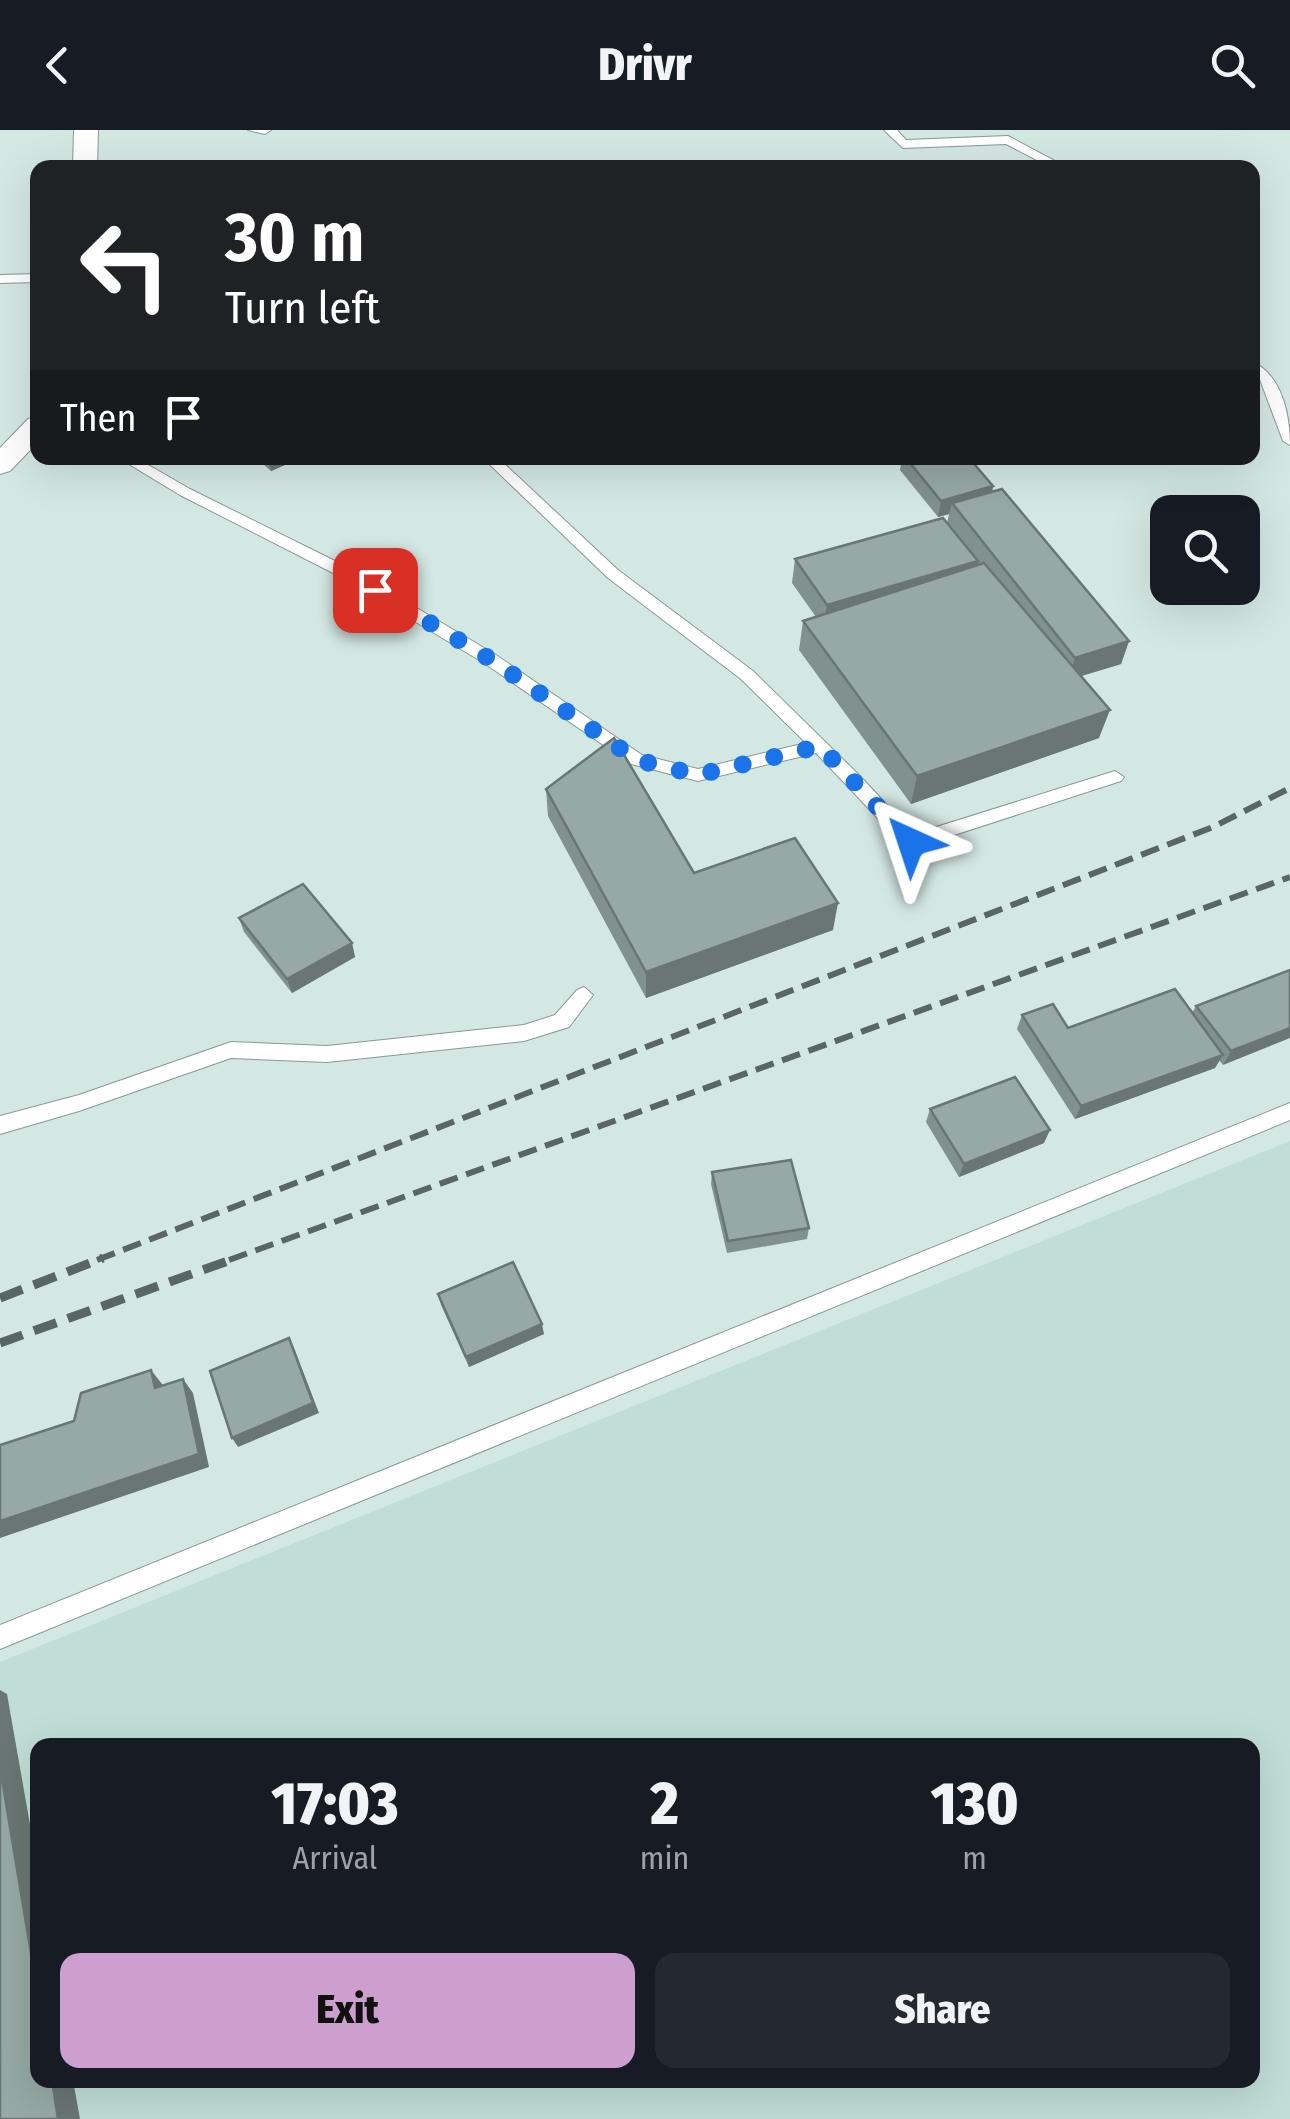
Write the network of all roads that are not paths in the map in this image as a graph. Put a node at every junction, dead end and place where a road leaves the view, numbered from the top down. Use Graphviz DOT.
graph roads {
  1 [pos="86,130"];
  2 [pos="254,130"];
  3 [pos="265,130"];
  4 [pos="890,130"];
  5 [pos="85,160"];
  6 [pos="1047,160"];
  7 [pos="30,278"];
  8 [pos="0,279"];
  9 [pos="1260,372"];
  10 [pos="30,433"];
  11 [pos="1290,441"];
  12 [pos="0,465"];
  13 [pos="138,465"];
  14 [pos="497,465"];
  15 [pos="820,746"];
  16 [pos="1115,778"];
  17 [pos="584,995"];
  18 [pos="1290,1111"];
  19 [pos="0,1125"];
  20 [pos="0,1638"];
  1 -- 5 [label="street"];
  2 -- 3 [label="lane"];
  4 -- 6 [label="lane"];
  7 -- 8 [label="lane"];
  9 -- 11 [label="lane"];
  10 -- 12 [label="street"];
  13 -- 15 [label="lane"];
  14 -- 15 [label="lane"];
  15 -- 16 [label="lane"];
  17 -- 19 [label="lane"];
  18 -- 20 [label="lane"];
}
